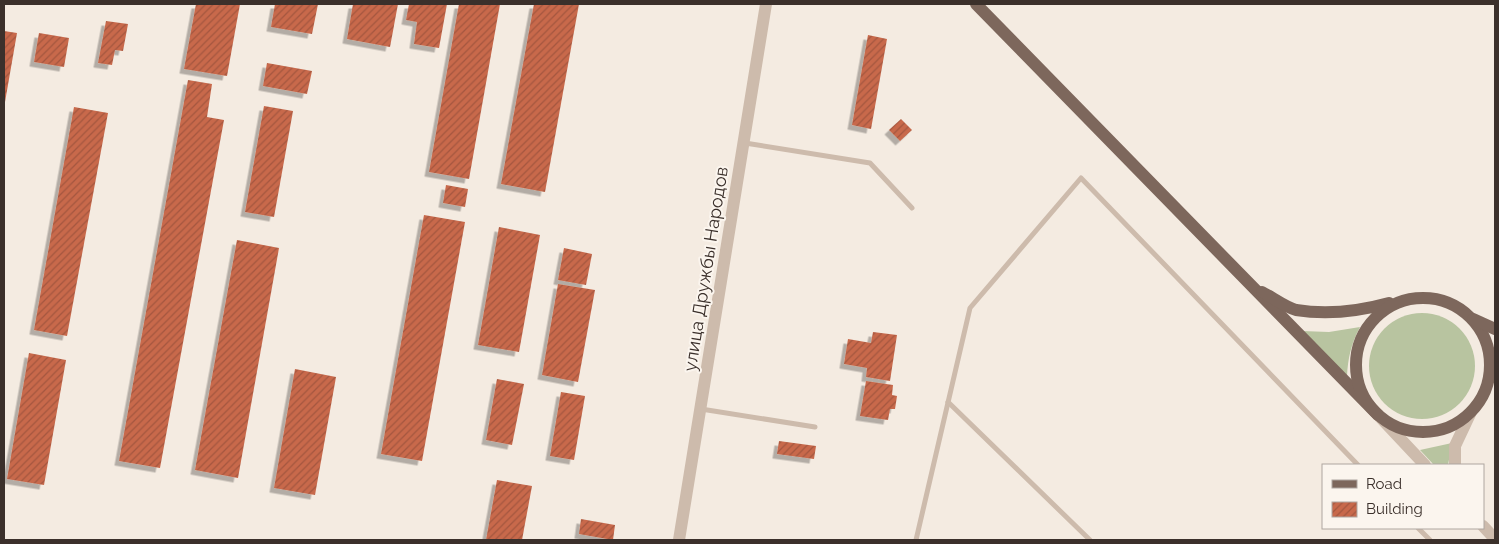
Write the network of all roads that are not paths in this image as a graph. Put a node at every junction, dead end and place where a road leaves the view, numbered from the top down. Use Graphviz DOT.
graph roads {
  1 [pos="766,4"];
  2 [pos="976,4"];
  3 [pos="745,143"];
  4 [pos="912,208"];
  5 [pos="1249,284"];
  6 [pos="1407,299"];
  7 [pos="1473,319"];
  8 [pos="1495,329"];
  9 [pos="1495,391"];
  10 [pos="948,402"];
  11 [pos="1475,407"];
  12 [pos="701,409"];
  13 [pos="1378,415"];
  14 [pos="815,427"];
  15 [pos="1357,464"];
  16 [pos="1424,464"];
  17 [pos="1455,464"];
  18 [pos="1484,527"];
  19 [pos="1419,529"];
  20 [pos="1495,539"];
  21 [pos="679,540"];
  22 [pos="916,540"];
  23 [pos="1090,540"];
  24 [pos="1430,540"];
  1 -- 3 [label="street, улица Дружбы Народов"];
  2 -- 5 [label="main road"];
  3 -- 4 [label="lane"];
  3 -- 12 [label="street, улица Дружбы Народов"];
  5 -- 6 [label="main road"];
  5 -- 13 [label="main road"];
  6 -- 7 [label="main road"];
  6 -- 13 [label="main road"];
  7 -- 8 [label="main road"];
  7 -- 11 [label="main road"];
  9 -- 11 [label="main road"];
  10 -- 15 [label="lane"];
  10 -- 22 [label="lane"];
  10 -- 23 [label="lane"];
  11 -- 13 [label="main road"];
  11 -- 17 [label="street"];
  12 -- 14 [label="lane"];
  12 -- 21 [label="street, улица Дружбы Народов"];
  13 -- 16 [label="street"];
  18 -- 20 [label="street"];
  19 -- 24 [label="lane"];
}
